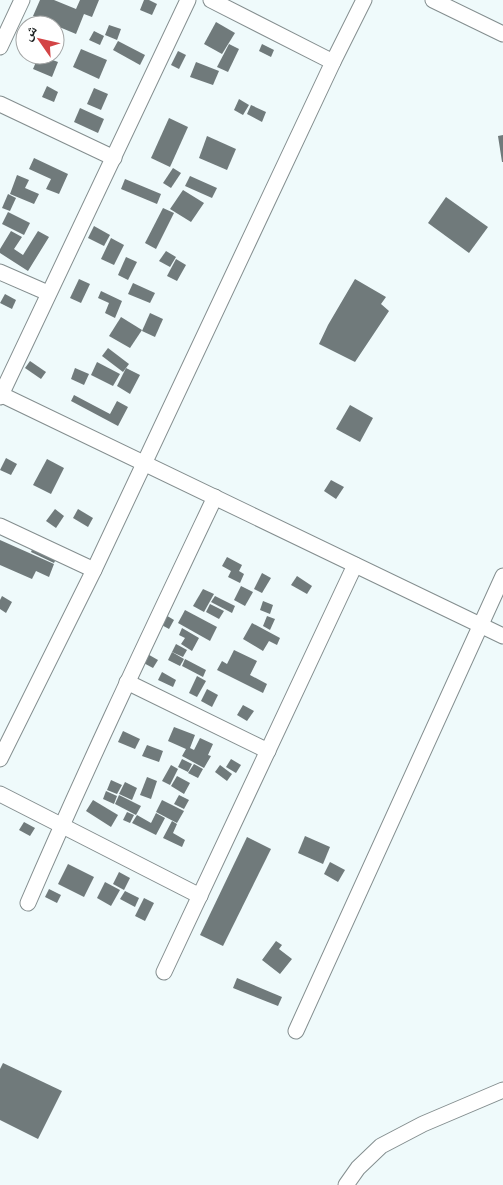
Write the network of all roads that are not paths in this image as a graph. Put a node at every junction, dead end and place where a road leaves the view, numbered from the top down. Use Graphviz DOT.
graph roads {
  1 [pos="22,0"];
  2 [pos="188,0"];
  3 [pos="211,0"];
  4 [pos="364,0"];
  5 [pos="433,0"];
  6 [pos="460,6"];
  7 [pos="503,34"];
  8 [pos="0,47"];
  9 [pos="333,62"];
  10 [pos="0,104"];
  11 [pos="114,158"];
  12 [pos="0,272"];
  13 [pos="48,293"];
  14 [pos="0,395"];
  15 [pos="144,464"];
  16 [pos="215,497"];
  17 [pos="0,526"];
  18 [pos="355,565"];
  19 [pos="94,570"];
  20 [pos="503,576"];
  21 [pos="480,625"];
  22 [pos="503,636"];
  23 [pos="126,682"];
  24 [pos="268,751"];
  25 [pos="0,759"];
  26 [pos="0,794"];
  27 [pos="62,825"];
  28 [pos="200,896"];
  29 [pos="28,903"];
  30 [pos="164,972"];
  31 [pos="296,1031"];
  32 [pos="503,1090"];
  33 [pos="346,1185"];
  1 -- 8 [label="street"];
  2 -- 11 [label="street"];
  3 -- 9 [label="street"];
  4 -- 9 [label="street"];
  5 -- 6 [label="street"];
  6 -- 7 [label="street"];
  9 -- 15 [label="street"];
  10 -- 11 [label="street"];
  11 -- 13 [label="street"];
  12 -- 13 [label="street"];
  13 -- 14 [label="street"];
  14 -- 15 [label="street"];
  15 -- 16 [label="street"];
  15 -- 19 [label="street"];
  16 -- 18 [label="street"];
  16 -- 23 [label="street"];
  17 -- 19 [label="street"];
  18 -- 21 [label="street"];
  18 -- 24 [label="street"];
  19 -- 25 [label="street"];
  20 -- 21 [label="street"];
  21 -- 22 [label="street"];
  21 -- 31 [label="street"];
  23 -- 24 [label="street"];
  23 -- 27 [label="street"];
  24 -- 28 [label="street"];
  26 -- 27 [label="street"];
  27 -- 28 [label="street"];
  27 -- 29 [label="street"];
  28 -- 30 [label="street"];
  32 -- 33 [label="street"];
}
